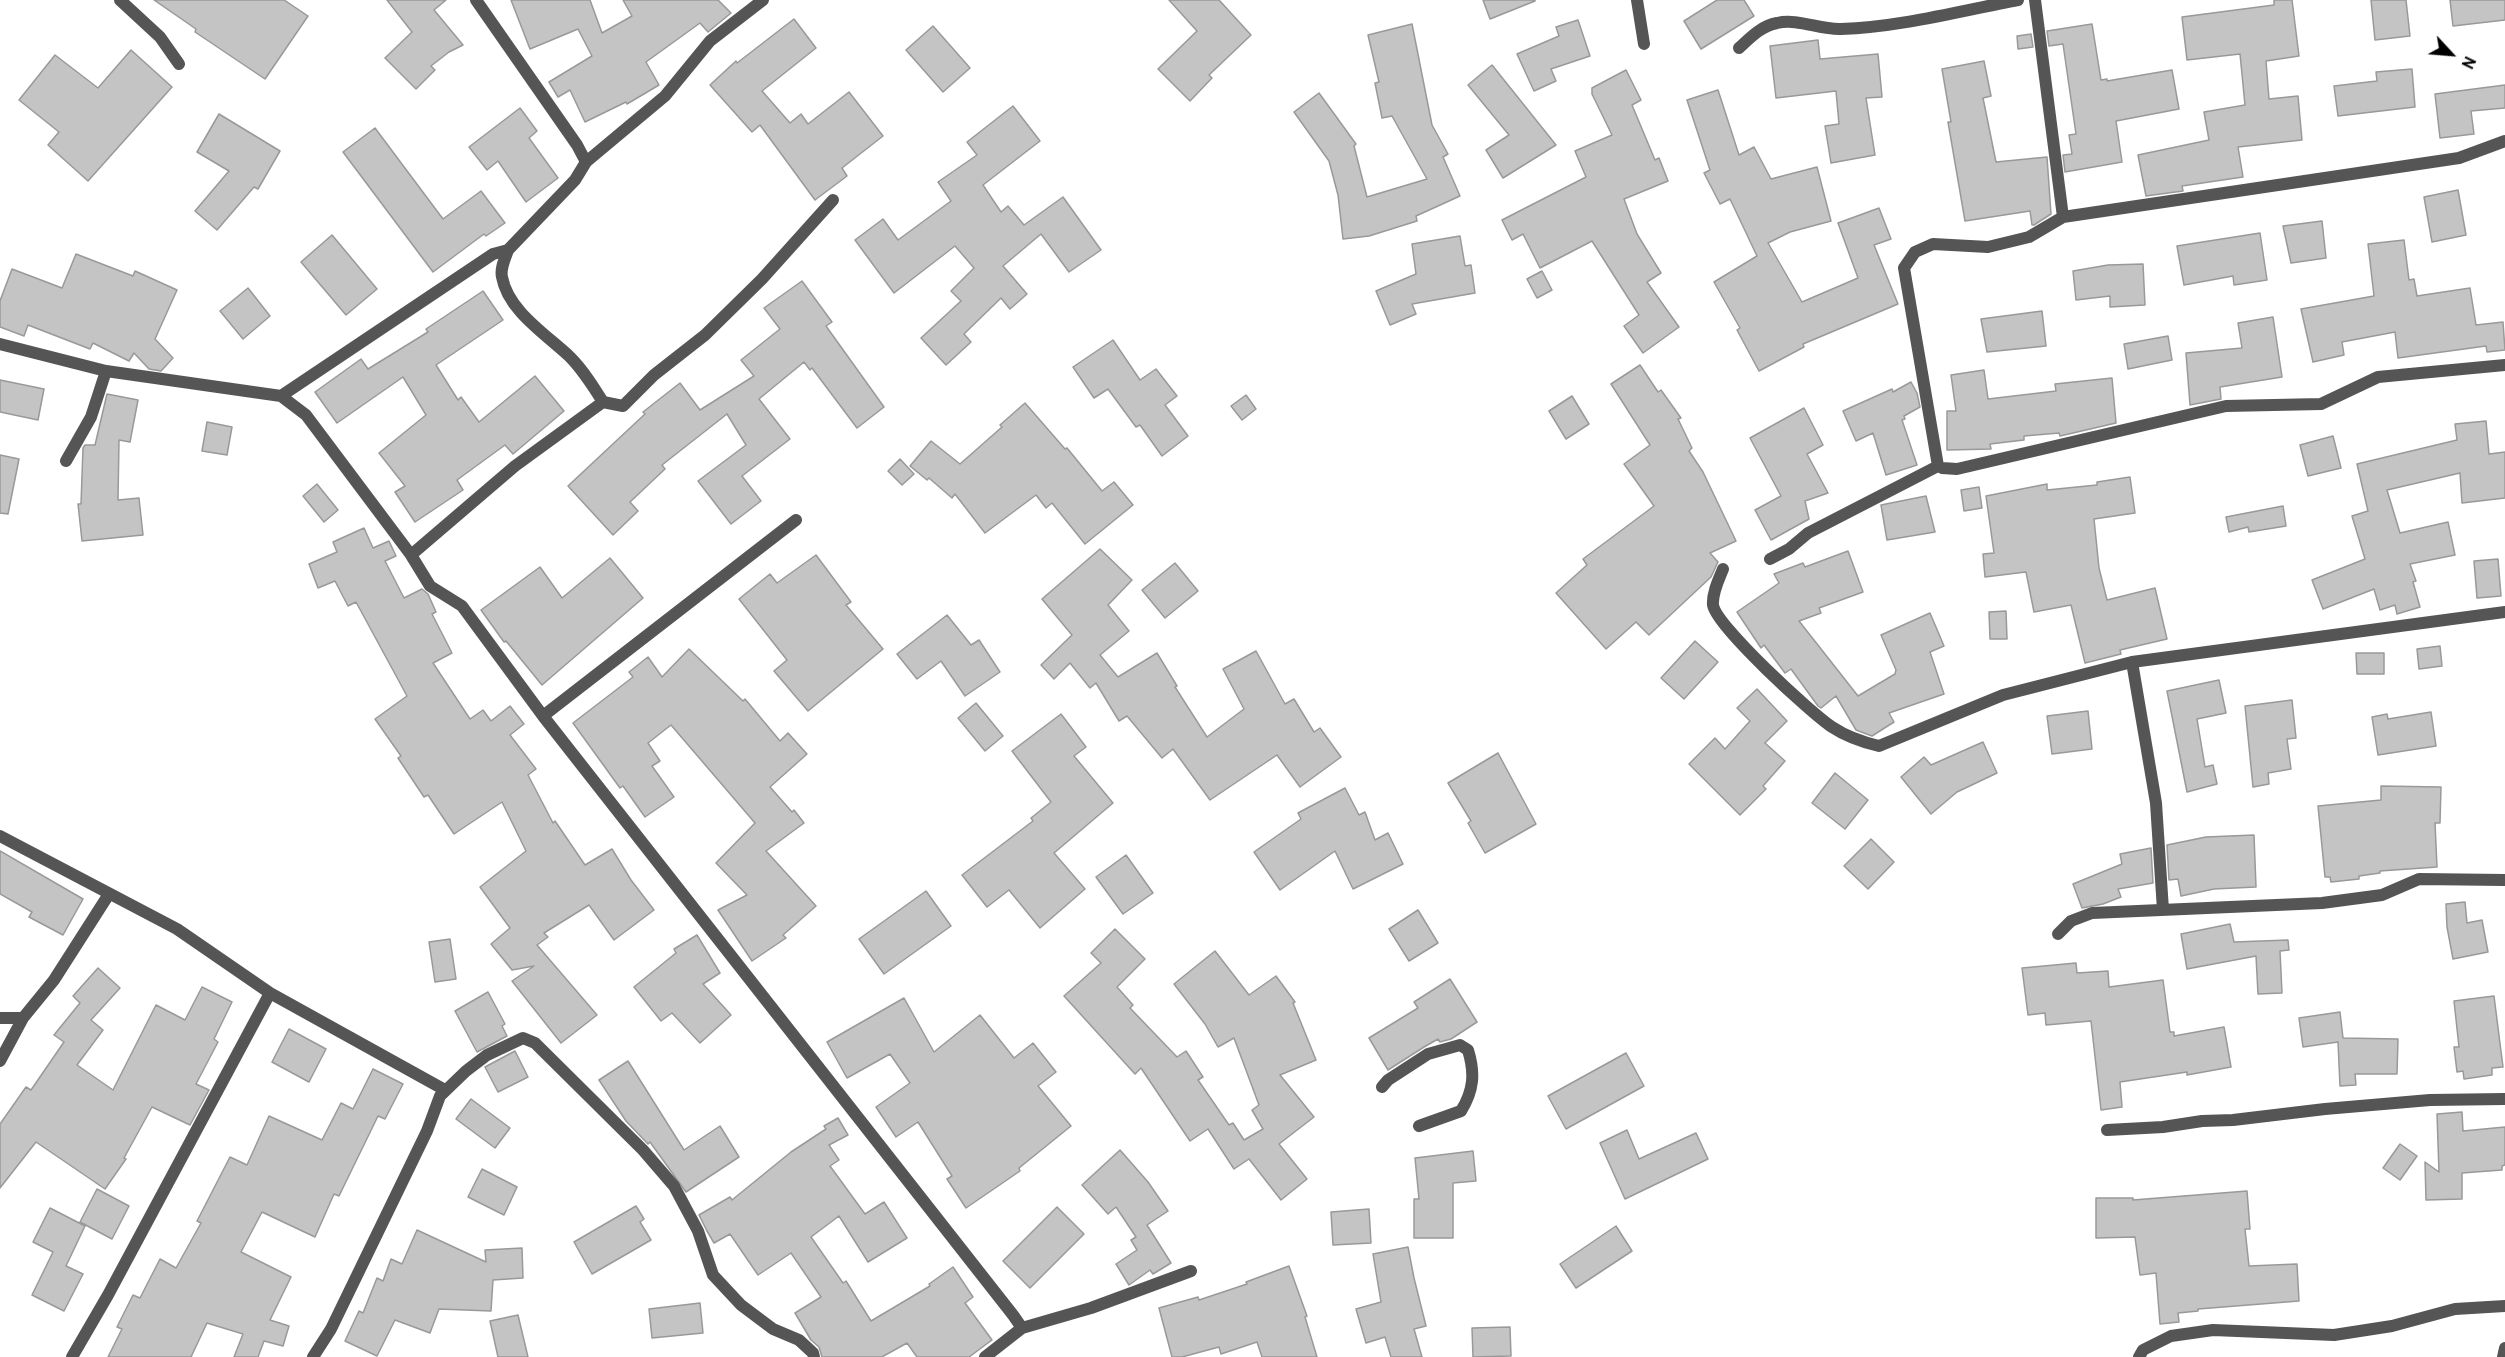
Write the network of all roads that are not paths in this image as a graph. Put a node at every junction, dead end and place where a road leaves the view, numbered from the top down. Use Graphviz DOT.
graph roads {
  1 [pos="120,0"];
  2 [pos="476,0"];
  3 [pos="763,0"];
  4 [pos="1637,0"];
  5 [pos="2018,0"];
  6 [pos="2035,0"];
  7 [pos="1644,44"];
  8 [pos="1739,48"];
  9 [pos="178,64"];
  10 [pos="2505,141"];
  11 [pos="586,162"];
  12 [pos="833,200"];
  13 [pos="2063,217"];
  14 [pos="508,250"];
  15 [pos="0,345"];
  16 [pos="2505,366"];
  17 [pos="106,371"];
  18 [pos="281,396"];
  19 [pos="603,402"];
  20 [pos="66,461"];
  21 [pos="1938,466"];
  22 [pos="796,520"];
  23 [pos="411,555"];
  24 [pos="1770,559"];
  25 [pos="1723,569"];
  26 [pos="2505,612"];
  27 [pos="2132,662"];
  28 [pos="543,716"];
  29 [pos="0,836"];
  30 [pos="2505,880"];
  31 [pos="109,894"];
  32 [pos="2163,910"];
  33 [pos="2058,934"];
  34 [pos="270,993"];
  35 [pos="0,1018"];
  36 [pos="22,1018"];
  37 [pos="0,1060"];
  38 [pos="1382,1087"];
  39 [pos="445,1090"];
  40 [pos="2505,1099"];
  41 [pos="1419,1126"];
  42 [pos="2107,1130"];
  43 [pos="1191,1271"];
  44 [pos="2505,1306"];
  45 [pos="1022,1328"];
  46 [pos="2505,1348"];
  47 [pos="72,1357"];
  48 [pos="313,1357"];
  49 [pos="814,1357"];
  50 [pos="985,1357"];
  51 [pos="2139,1357"];
  52 [pos="2503,1357"];
  1 -- 9 [label="street"];
  2 -- 11 [label="street"];
  3 -- 11 [label="street"];
  4 -- 7 [label="street"];
  5 -- 8 [label="street"];
  6 -- 13 [label="street"];
  10 -- 13 [label="street"];
  11 -- 14 [label="street"];
  12 -- 19 [label="street"];
  13 -- 21 [label="street"];
  14 -- 18 [label="street"];
  14 -- 19 [label="street"];
  15 -- 17 [label="street"];
  16 -- 21 [label="street"];
  17 -- 18 [label="street"];
  17 -- 20 [label="street"];
  18 -- 23 [label="street"];
  19 -- 23 [label="street"];
  21 -- 24 [label="street"];
  22 -- 28 [label="street"];
  23 -- 28 [label="street"];
  25 -- 27 [label="street"];
  26 -- 27 [label="street"];
  27 -- 32 [label="street"];
  28 -- 45 [label="street"];
  29 -- 31 [label="street"];
  30 -- 32 [label="street"];
  31 -- 34 [label="street"];
  31 -- 36 [label="street"];
  32 -- 33 [label="street"];
  34 -- 39 [label="street"];
  34 -- 47 [label="street"];
  35 -- 36 [label="street"];
  36 -- 37 [label="street"];
  38 -- 41 [label="street"];
  39 -- 48 [label="street"];
  39 -- 49 [label="street"];
  40 -- 42 [label="street"];
  43 -- 45 [label="street"];
  44 -- 51 [label="street"];
  45 -- 50 [label="street"];
  46 -- 52 [label="street"];
}
